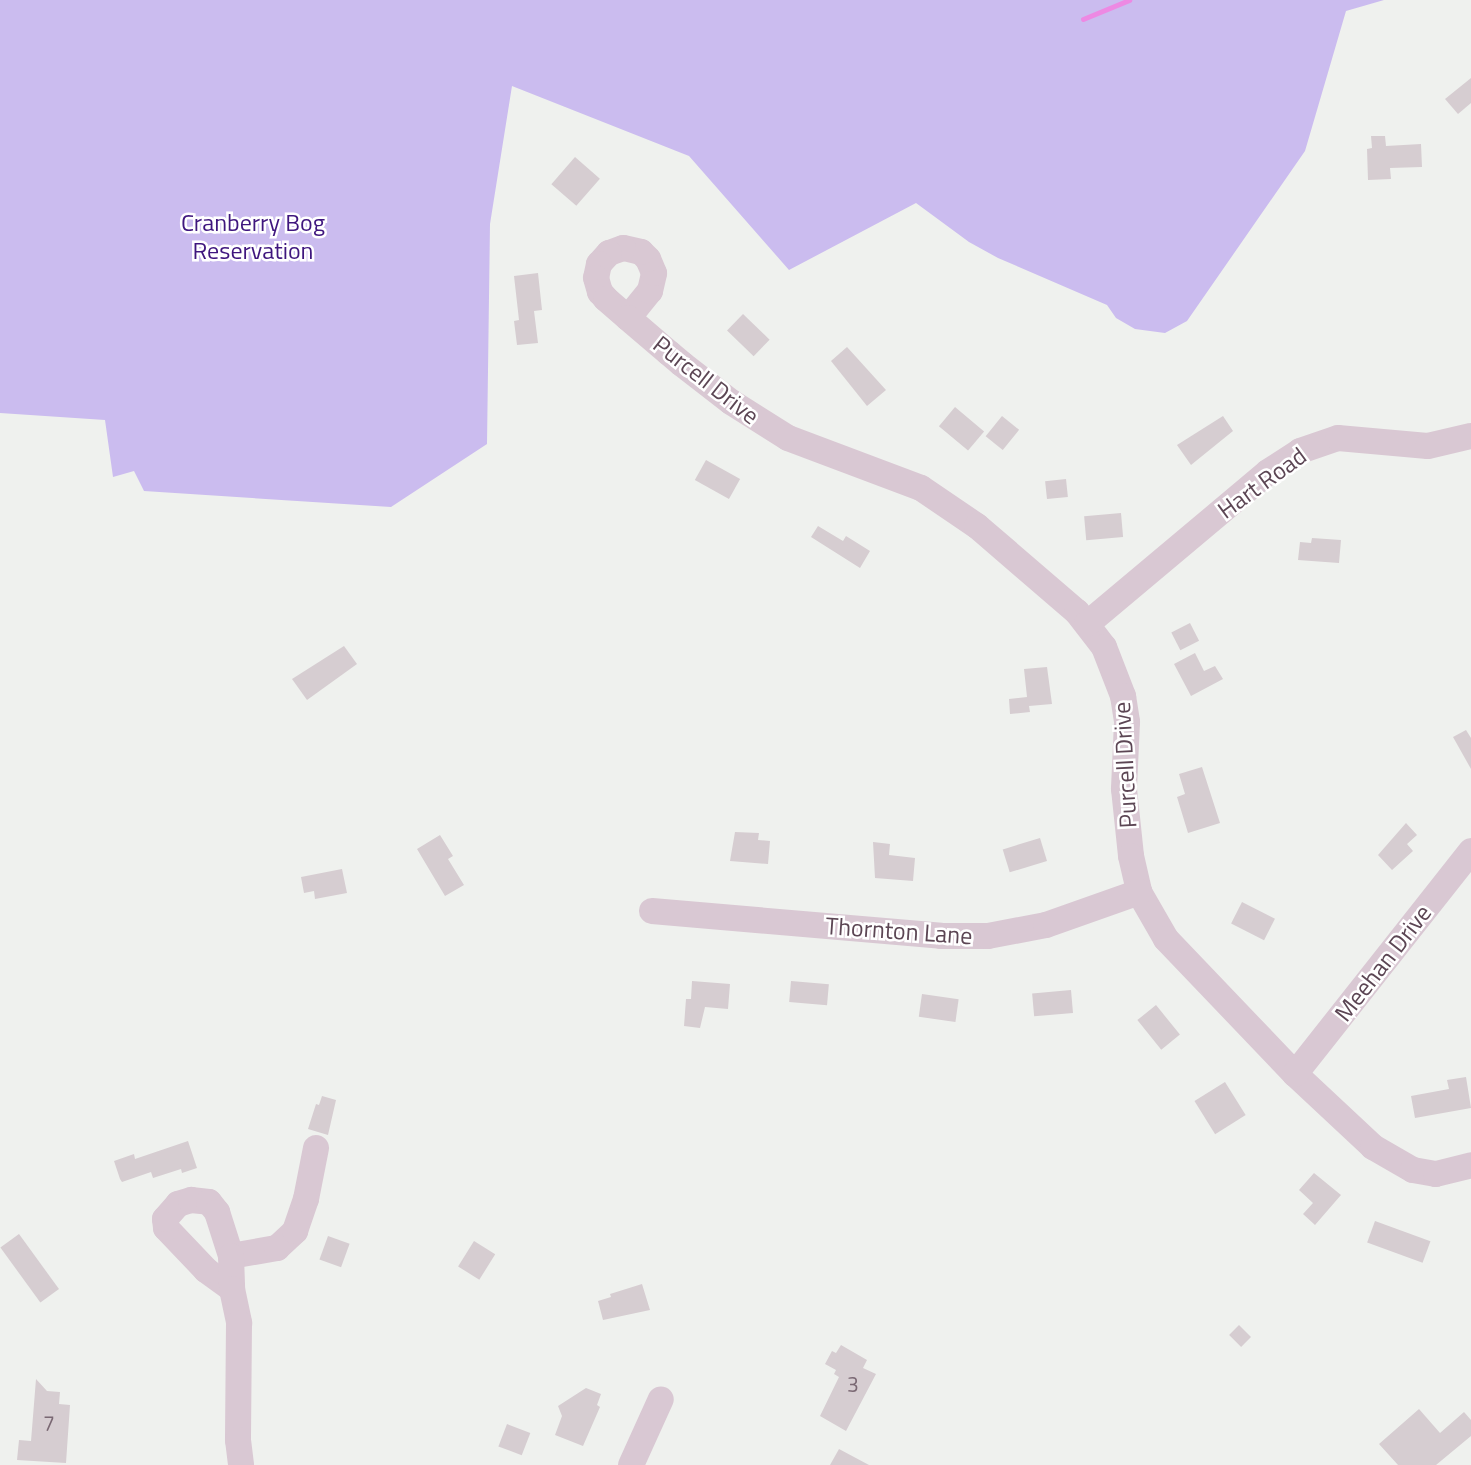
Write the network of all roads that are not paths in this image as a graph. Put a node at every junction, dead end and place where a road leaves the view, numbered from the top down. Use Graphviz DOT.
graph roads {
  1 [pos="628,318"];
  2 [pos="1471,436"];
  3 [pos="1087,624"];
  4 [pos="1471,852"];
  5 [pos="1139,892"];
  6 [pos="652,911"];
  7 [pos="1295,1074"];
  8 [pos="316,1147"];
  9 [pos="1471,1165"];
  10 [pos="231,1256"];
  11 [pos="232,1289"];
  12 [pos="661,1399"];
  13 [pos="241,1465"];
  14 [pos="631,1465"];
  1 -- 3 [label="street, Purcell Drive"];
  2 -- 3 [label="street, Hart Road"];
  3 -- 5 [label="street, Purcell Drive"];
  4 -- 7 [label="street, Meehan Drive"];
  5 -- 6 [label="street, Thornton Lane"];
  5 -- 7 [label="street, Purcell Drive"];
  7 -- 9 [label="street, Purcell Drive"];
  8 -- 10 [label="street"];
  10 -- 11 [label="street"];
  10 -- 11 [label="street"];
  11 -- 13 [label="street"];
  12 -- 14 [label="street"];
}
